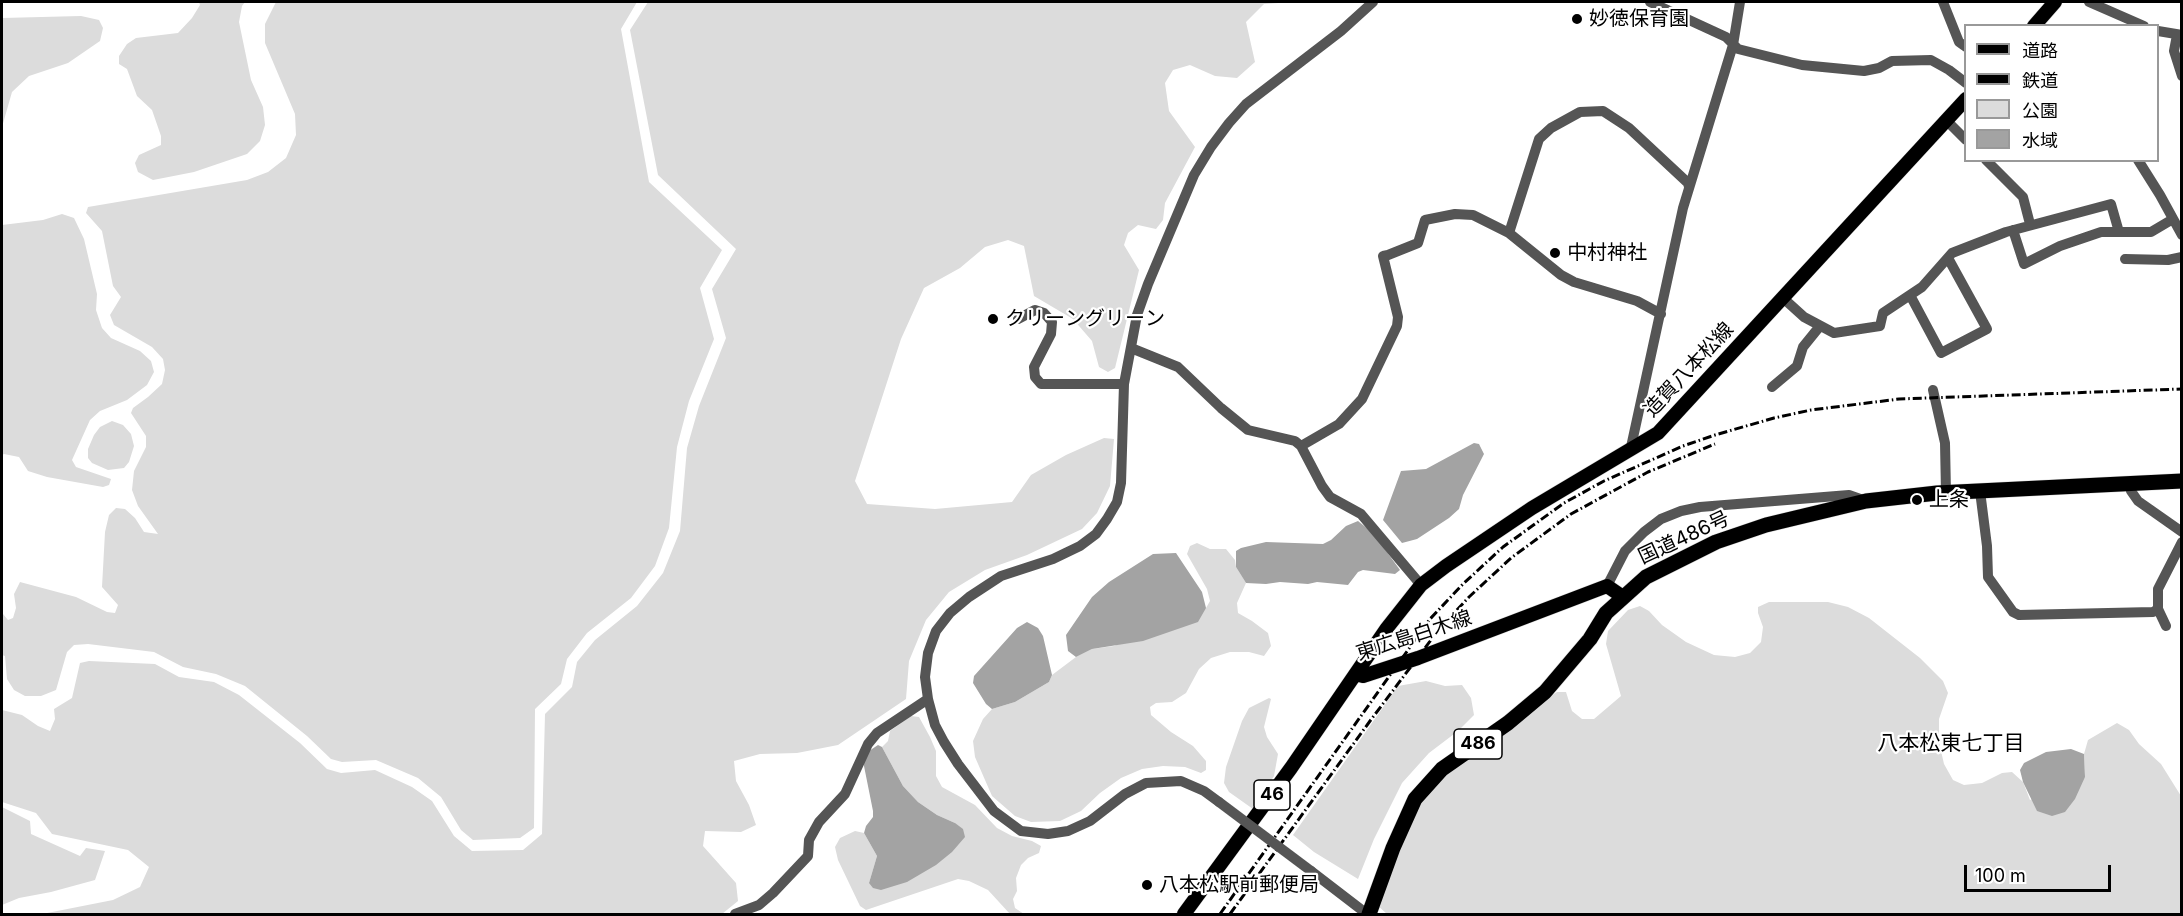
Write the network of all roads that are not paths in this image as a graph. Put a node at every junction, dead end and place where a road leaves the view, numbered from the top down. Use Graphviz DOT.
graph roads {
  1 [pos="1373,2"];
  2 [pos="1650,2"];
  3 [pos="1740,2"];
  4 [pos="1943,2"];
  5 [pos="2055,2"];
  6 [pos="2089,2"];
  7 [pos="2036,24"];
  8 [pos="2139,24"];
  9 [pos="2159,31"];
  10 [pos="2179,35"];
  11 [pos="1733,45"];
  12 [pos="1964,46"];
  13 [pos="2181,76"];
  14 [pos="1964,82"];
  15 [pos="1964,100"];
  16 [pos="1946,120"];
  17 [pos="1964,139"];
  18 [pos="1988,162"];
  19 [pos="2139,162"];
  20 [pos="1689,187"];
  21 [pos="2173,219"];
  22 [pos="2030,224"];
  23 [pos="2013,230"];
  24 [pos="2119,232"];
  25 [pos="1509,233"];
  26 [pos="2181,236"];
  27 [pos="2181,257"];
  28 [pos="1948,258"];
  29 [pos="2125,258"];
  30 [pos="1910,296"];
  31 [pos="1783,298"];
  32 [pos="1661,314"];
  33 [pos="1018,319"];
  34 [pos="1820,326"];
  35 [pos="1131,348"];
  36 [pos="1124,384"];
  37 [pos="1772,387"];
  38 [pos="1933,390"];
  39 [pos="1301,446"];
  40 [pos="1631,447"];
  41 [pos="2181,481"];
  42 [pos="2132,484"];
  43 [pos="1980,491"];
  44 [pos="1946,493"];
  45 [pos="1866,501"];
  46 [pos="2181,532"];
  47 [pos="2181,542"];
  48 [pos="1421,585"];
  49 [pos="1607,586"];
  50 [pos="1623,597"];
  51 [pos="2158,609"];
  52 [pos="2166,626"];
  53 [pos="1356,674"];
  54 [pos="928,699"];
  55 [pos="735,915"];
  56 [pos="1184,915"];
  57 [pos="1368,915"];
  1 -- 35 [label="street"];
  2 -- 11 [label="street"];
  3 -- 11 [label="street"];
  4 -- 12 [label="street"];
  5 -- 7 [label="main road"];
  6 -- 8 [label="street"];
  9 -- 10 [label="street"];
  10 -- 13 [label="street"];
  11 -- 14 [label="street"];
  11 -- 20 [label="street"];
  15 -- 16 [label="main road, 造賀八本松線"];
  16 -- 17 [label="street"];
  16 -- 31 [label="main road, 造賀八本松線"];
  18 -- 22 [label="street"];
  19 -- 21 [label="street"];
  20 -- 25 [label="street"];
  20 -- 32 [label="street"];
  21 -- 24 [label="street"];
  21 -- 26 [label="street"];
  22 -- 23 [label="street"];
  22 -- 24 [label="street"];
  23 -- 24 [label="street"];
  23 -- 28 [label="street"];
  25 -- 32 [label="street"];
  25 -- 39 [label="street"];
  27 -- 29 [label="street"];
  28 -- 30 [label="street"];
  28 -- 30 [label="street"];
  30 -- 34 [label="street"];
  31 -- 34 [label="street"];
  31 -- 40 [label="main road, 造賀八本松線"];
  32 -- 40 [label="street"];
  33 -- 36 [label="street"];
  34 -- 37 [label="street"];
  35 -- 36 [label="street"];
  35 -- 39 [label="street"];
  36 -- 54 [label="street"];
  38 -- 44 [label="street"];
  39 -- 48 [label="street"];
  40 -- 48 [label="main road, 造賀八本松線"];
  41 -- 42 [label="highway, 国道486号 / 486"];
  42 -- 43 [label="highway, 国道486号 / 486"];
  42 -- 46 [label="street"];
  43 -- 44 [label="highway, 国道486号 / 486"];
  43 -- 51 [label="street"];
  44 -- 45 [label="highway, 国道486号 / 486"];
  45 -- 49 [label="street"];
  45 -- 50 [label="highway, 国道486号 / 486"];
  47 -- 51 [label="street"];
  48 -- 53 [label="main road, 造賀八本松線"];
  49 -- 50 [label="main road"];
  49 -- 53 [label="main road, 東広島白木線"];
  50 -- 57 [label="highway, 国道486号 / 486"];
  51 -- 52 [label="street"];
  53 -- 56 [label="main road, 東広島白木線 / 46"];
  54 -- 55 [label="street"];
  54 -- 57 [label="street, bridge"];
}
